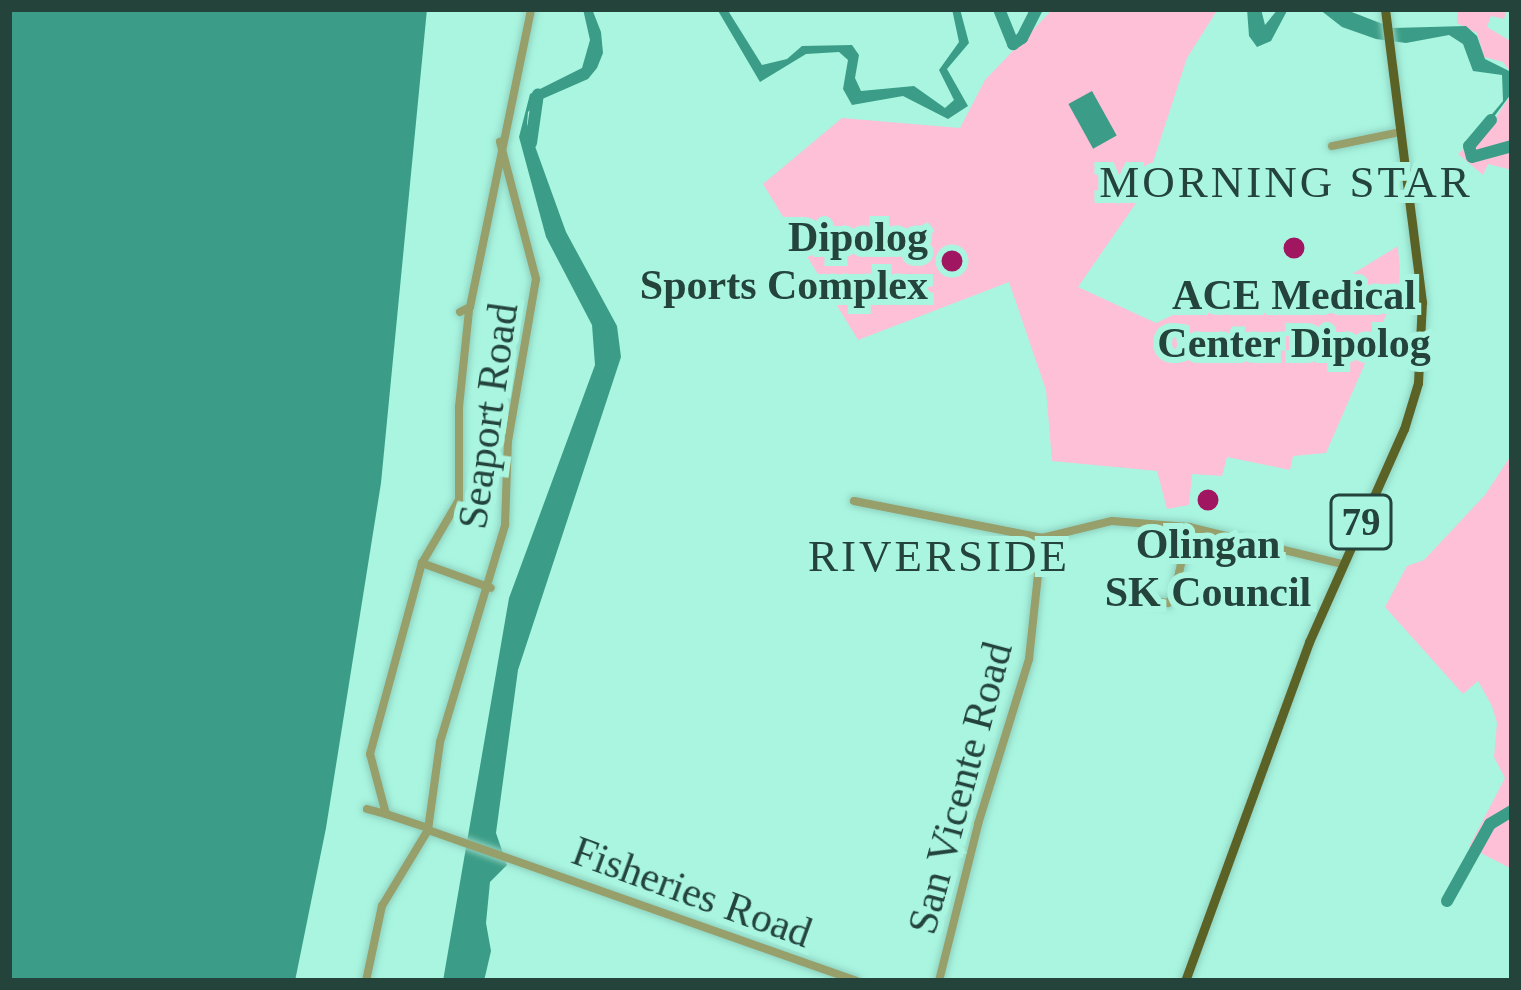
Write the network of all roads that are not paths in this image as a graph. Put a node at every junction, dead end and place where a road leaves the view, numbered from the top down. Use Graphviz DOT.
graph roads {
  1 [pos="532,9"];
  2 [pos="1386,15"];
  3 [pos="1400,131"];
  4 [pos="500,142"];
  5 [pos="1332,146"];
  6 [pos="854,501"];
  7 [pos="1189,527"];
  8 [pos="1042,538"];
  9 [pos="422,563"];
  10 [pos="1342,564"];
  11 [pos="491,588"];
  12 [pos="1152,601"];
  13 [pos="367,808"];
  14 [pos="386,814"];
  15 [pos="428,829"];
  16 [pos="366,981"];
  17 [pos="856,981"];
  18 [pos="939,981"];
  19 [pos="1185,981"];
  1 -- 4 [label="street, Seaport Road"];
  2 -- 3 [label="main road, 79"];
  3 -- 5 [label="street"];
  3 -- 10 [label="main road, 79"];
  4 -- 9 [label="street"];
  4 -- 11 [label="street, Seaport Road"];
  6 -- 8 [label="street"];
  7 -- 8 [label="street"];
  7 -- 10 [label="street"];
  7 -- 12 [label="street"];
  8 -- 18 [label="street, San Vicente Road"];
  9 -- 11 [label="street"];
  9 -- 14 [label="street"];
  10 -- 19 [label="main road, 79"];
  11 -- 15 [label="street, Seaport Road"];
  13 -- 14 [label="street, Fisheries Road"];
  14 -- 15 [label="street, Fisheries Road"];
  15 -- 16 [label="street"];
  15 -- 17 [label="street, Fisheries Road"];
}
